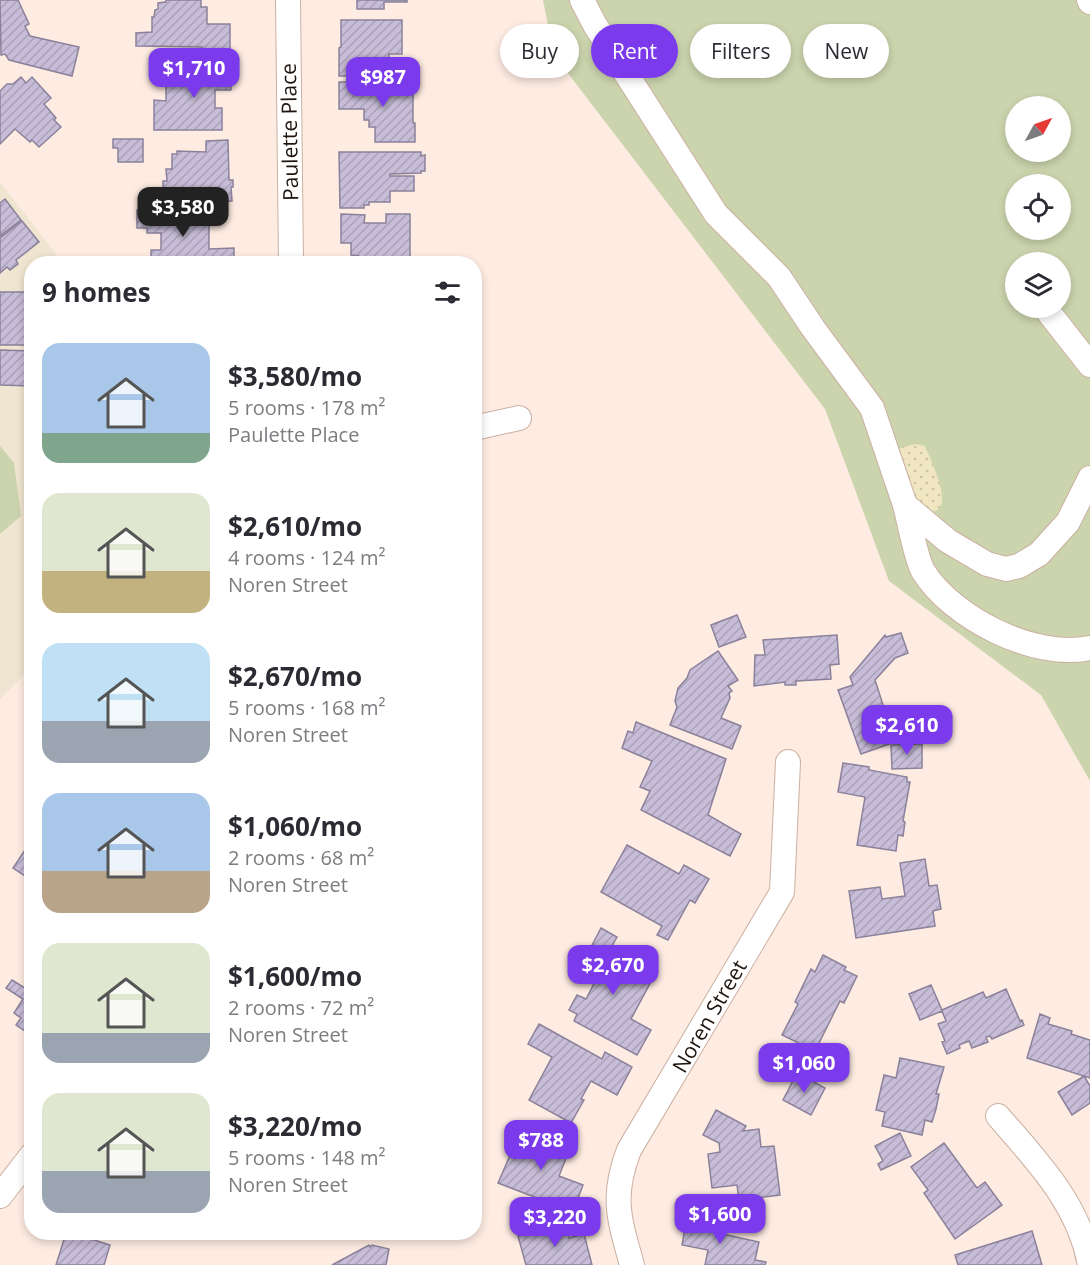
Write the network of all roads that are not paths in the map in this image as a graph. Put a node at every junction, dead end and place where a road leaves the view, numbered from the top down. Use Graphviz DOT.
graph roads {
  1 [pos="288,0"];
  2 [pos="582,0"];
  3 [pos="291,256"];
  4 [pos="1053,318"];
  5 [pos="1090,365"];
  6 [pos="519,418"];
  7 [pos="482,426"];
  8 [pos="1090,478"];
  9 [pos="905,505"];
  10 [pos="1090,648"];
  11 [pos="788,762"];
  12 [pos="998,1116"];
  13 [pos="24,1165"];
  14 [pos="0,1196"];
  15 [pos="632,1265"];
  16 [pos="1090,1265"];
  1 -- 3 [label="street, Paulette Place"];
  2 -- 9 [label="street"];
  4 -- 5 [label="street"];
  6 -- 7 [label="street"];
  8 -- 9 [label="street"];
  9 -- 10 [label="street"];
  11 -- 15 [label="street, Noren Street"];
  12 -- 16 [label="street"];
  13 -- 14 [label="street"];
}
